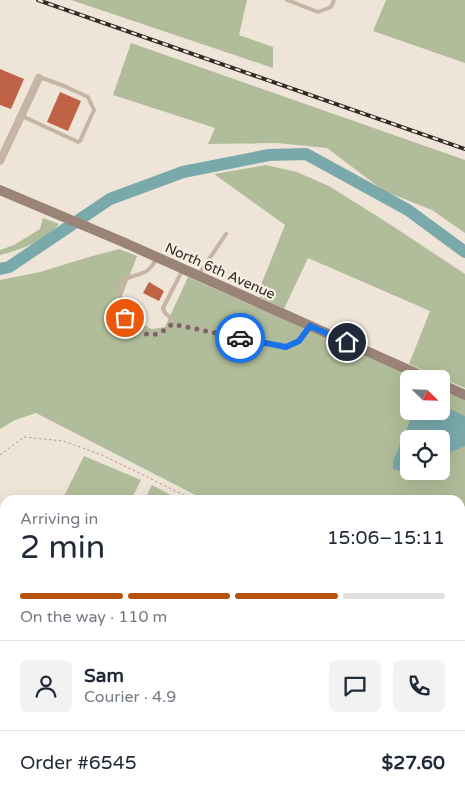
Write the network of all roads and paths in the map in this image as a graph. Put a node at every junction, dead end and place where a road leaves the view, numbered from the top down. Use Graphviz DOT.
graph roads {
  1 [pos="286,0"];
  2 [pos="334,0"];
  3 [pos="39,78"];
  4 [pos="22,116"];
  5 [pos="0,162"];
  6 [pos="0,190"];
  7 [pos="226,234"];
  8 [pos="157,258"];
  9 [pos="183,269"];
  10 [pos="198,276"];
  11 [pos="172,324"];
  12 [pos="310,326"];
  13 [pos="409,370"];
  14 [pos="450,388"];
  15 [pos="465,395"];
  16 [pos="0,455"];
  17 [pos="184,495"];
  1 -- 2 [label="lane"];
  3 -- 4 [label="street"];
  3 -- 4 [label="lane"];
  4 -- 5 [label="street"];
  6 -- 8 [label="street, North 6th Avenue"];
  7 -- 10 [label="lane"];
  8 -- 9 [label="street, North 6th Avenue"];
  8 -- 11 [label="lane"];
  9 -- 10 [label="street, North 6th Avenue"];
  9 -- 11 [label="lane"];
  10 -- 12 [label="street, North 6th Avenue"];
  11 -- 12 [label="lane"];
  12 -- 13 [label="street, North 6th Avenue"];
  14 -- 15 [label="street"];
  16 -- 17 [label="path"];
}
